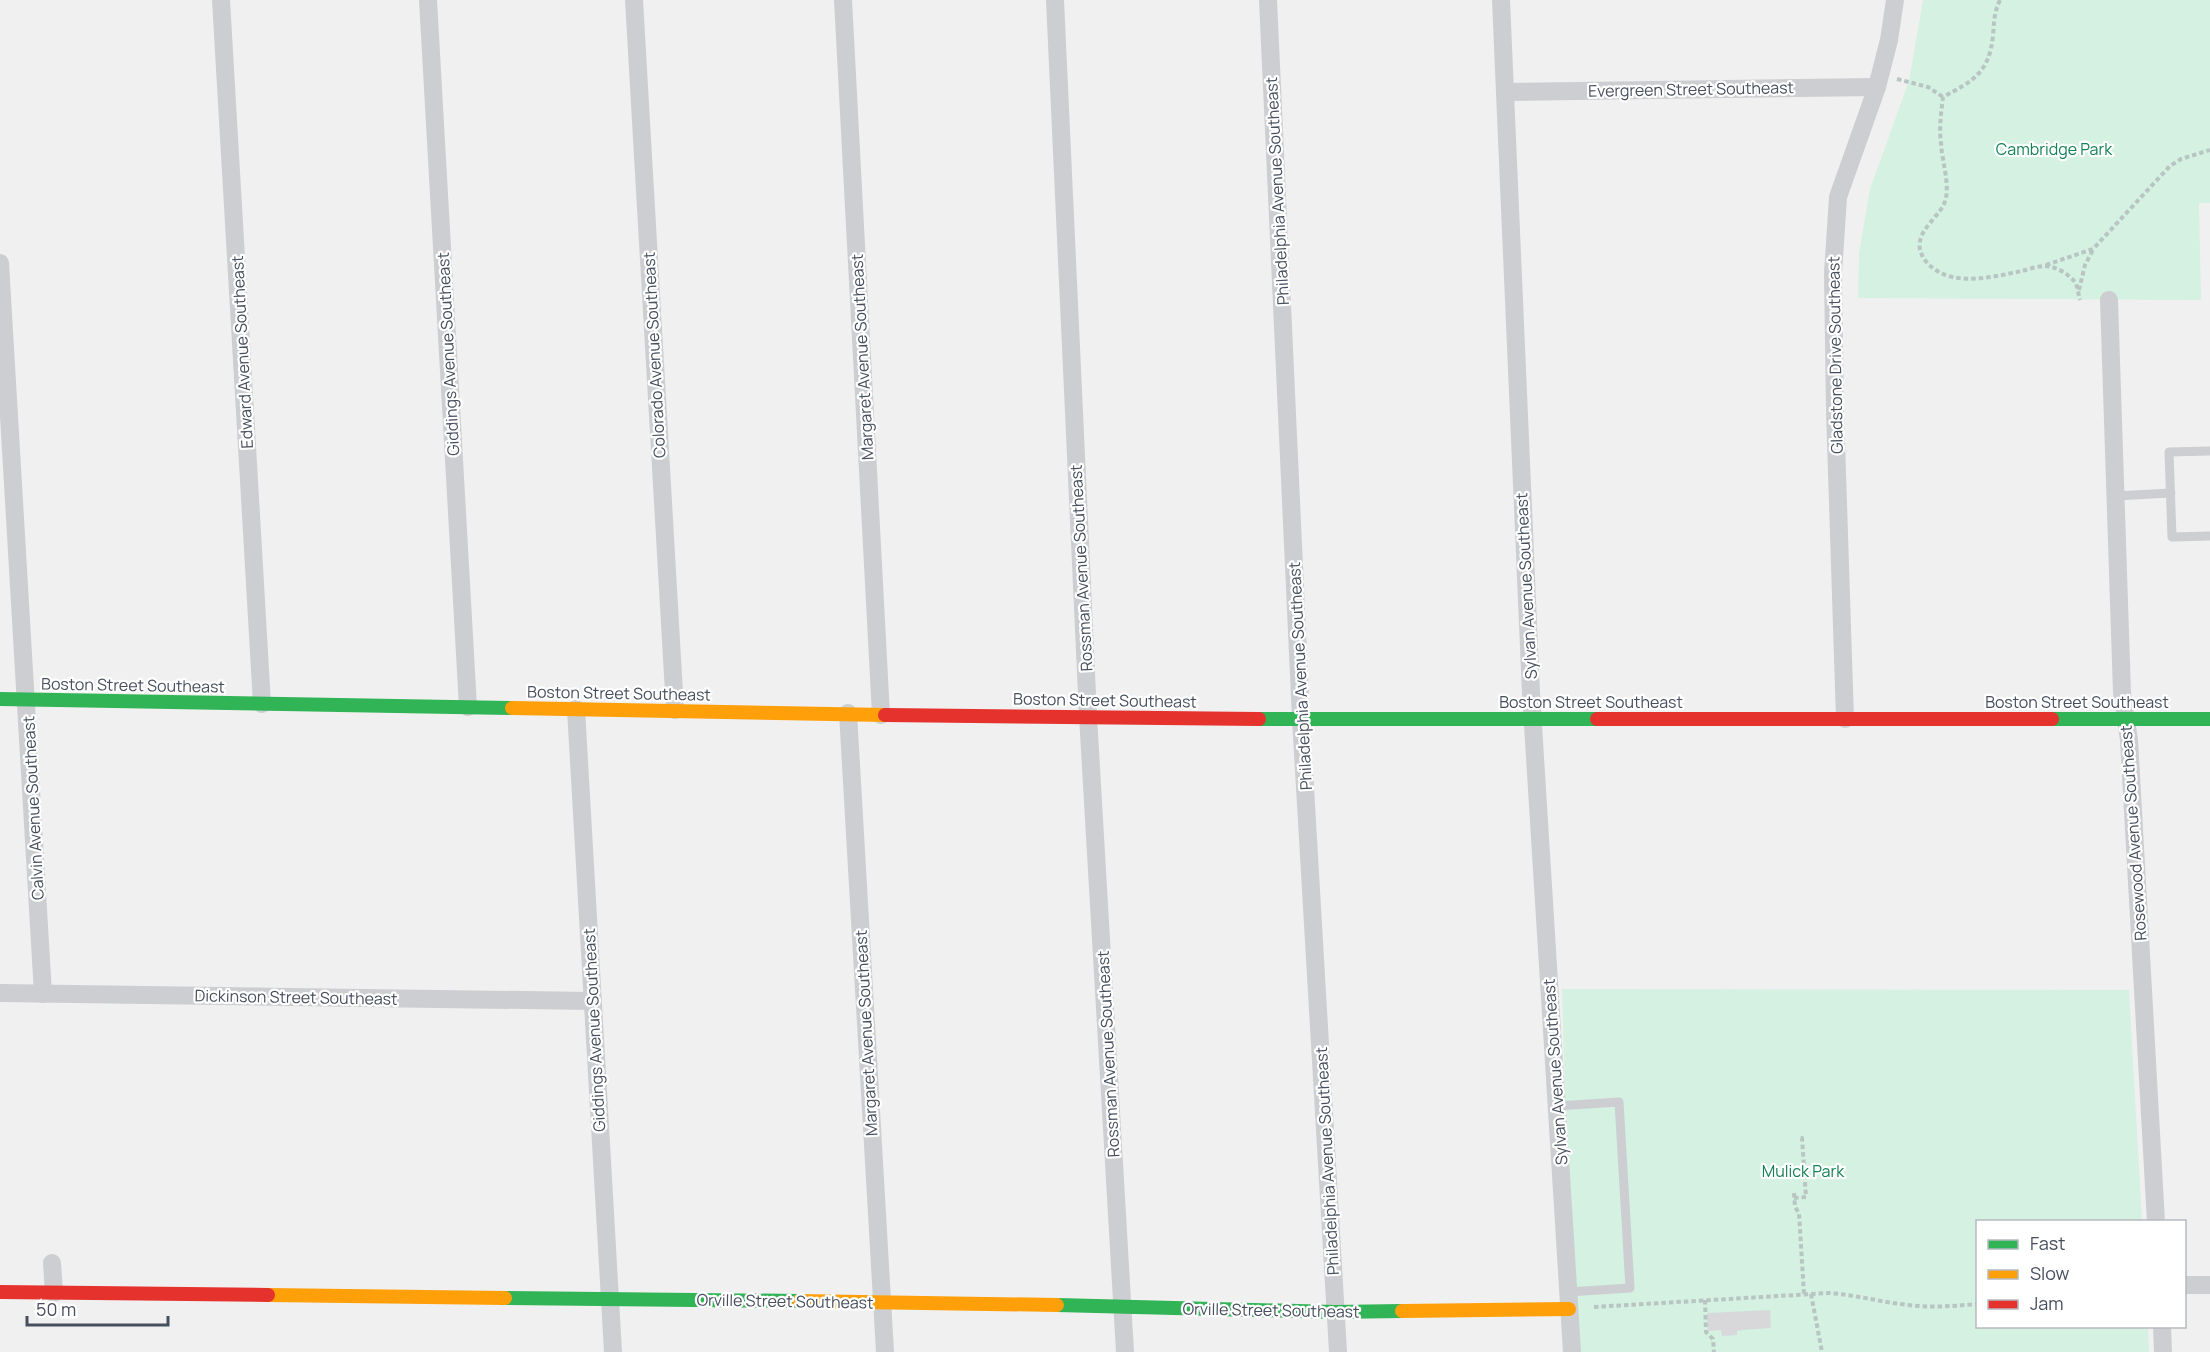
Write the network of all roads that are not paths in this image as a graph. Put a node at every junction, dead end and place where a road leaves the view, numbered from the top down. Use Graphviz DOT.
graph roads {
  1 [pos="221,0"];
  2 [pos="428,0"];
  3 [pos="634,0"];
  4 [pos="843,0"];
  5 [pos="1055,0"];
  6 [pos="1268,0"];
  7 [pos="1501,0"];
  8 [pos="1895,0"];
  9 [pos="1878,82"];
  10 [pos="1504,92"];
  11 [pos="0,263"];
  12 [pos="2109,300"];
  13 [pos="2210,451"];
  14 [pos="2171,493"];
  15 [pos="2115,496"];
  16 [pos="2210,536"];
  17 [pos="0,699"];
  18 [pos="27,699"];
  19 [pos="262,704"];
  20 [pos="468,707"];
  21 [pos="576,709"];
  22 [pos="675,710"];
  23 [pos="848,713"];
  24 [pos="881,715"];
  25 [pos="1088,716"];
  26 [pos="1301,719"];
  27 [pos="1533,719"];
  28 [pos="1845,719"];
  29 [pos="2126,719"];
  30 [pos="2210,719"];
  31 [pos="0,993"];
  32 [pos="43,994"];
  33 [pos="592,1001"];
  34 [pos="1557,1106"];
  35 [pos="2156,1220"];
  36 [pos="52,1263"];
  37 [pos="2186,1285"];
  38 [pos="2210,1285"];
  39 [pos="0,1293"];
  40 [pos="54,1293"];
  41 [pos="610,1299"];
  42 [pos="1569,1301"];
  43 [pos="882,1302"];
  44 [pos="1122,1306"];
  45 [pos="1335,1312"];
  46 [pos="2162,1328"];
  47 [pos="613,1352"];
  48 [pos="885,1352"];
  49 [pos="1125,1352"];
  50 [pos="1338,1352"];
  51 [pos="1572,1352"];
  52 [pos="2163,1352"];
  1 -- 19 [label="street, Edward Avenue Southeast"];
  2 -- 20 [label="street, Giddings Avenue Southeast"];
  3 -- 22 [label="street, Colorado Avenue Southeast"];
  4 -- 24 [label="street, Margaret Avenue Southeast"];
  5 -- 25 [label="street, Rossman Avenue Southeast"];
  6 -- 26 [label="street, Philadelphia Avenue Southeast"];
  7 -- 10 [label="street, Sylvan Avenue Southeast"];
  8 -- 9 [label="street, Gladstone Drive Southeast"];
  9 -- 10 [label="street, Evergreen Street Southeast"];
  9 -- 28 [label="street, Gladstone Drive Southeast"];
  10 -- 27 [label="street, Sylvan Avenue Southeast"];
  11 -- 18 [label="street, Calvin Avenue Southeast"];
  12 -- 15 [label="street, Rosewood Avenue Southeast"];
  13 -- 14 [label="lane"];
  14 -- 15 [label="lane"];
  14 -- 16 [label="lane"];
  15 -- 29 [label="street, Rosewood Avenue Southeast"];
  17 -- 18 [label="street, Boston Street Southeast"];
  18 -- 19 [label="street, Boston Street Southeast"];
  18 -- 32 [label="street, Calvin Avenue Southeast"];
  19 -- 20 [label="street, Boston Street Southeast"];
  20 -- 21 [label="street, Boston Street Southeast"];
  21 -- 22 [label="street, Boston Street Southeast"];
  21 -- 33 [label="street, Giddings Avenue Southeast"];
  22 -- 23 [label="street, Boston Street Southeast"];
  23 -- 24 [label="street, Boston Street Southeast"];
  23 -- 43 [label="street, Margaret Avenue Southeast"];
  24 -- 25 [label="street, Boston Street Southeast"];
  25 -- 26 [label="street, Boston Street Southeast"];
  25 -- 44 [label="street, Rossman Avenue Southeast"];
  26 -- 27 [label="street, Boston Street Southeast"];
  26 -- 45 [label="street, Philadelphia Avenue Southeast"];
  27 -- 28 [label="street, Boston Street Southeast"];
  27 -- 34 [label="street, Sylvan Avenue Southeast"];
  28 -- 29 [label="street, Boston Street Southeast"];
  29 -- 30 [label="street, Boston Street Southeast"];
  29 -- 35 [label="street, Rosewood Avenue Southeast"];
  31 -- 32 [label="street, Dickinson Street Southeast"];
  32 -- 33 [label="street, Dickinson Street Southeast"];
  33 -- 41 [label="street, Giddings Avenue Southeast"];
  34 -- 42 [label="street, Sylvan Avenue Southeast"];
  34 -- 42 [label="lane"];
  36 -- 40 [label="street"];
  37 -- 38 [label="street"];
  39 -- 40 [label="street, Orville Street Southeast"];
  40 -- 41 [label="street, Orville Street Southeast"];
  41 -- 43 [label="street, Orville Street Southeast"];
  41 -- 47 [label="street, Giddings Avenue Southeast"];
  42 -- 45 [label="street, Orville Street Southeast"];
  42 -- 51 [label="street, Sylvan Avenue Southeast"];
  43 -- 44 [label="street, Orville Street Southeast"];
  43 -- 48 [label="street, Margaret Avenue Southeast"];
  44 -- 45 [label="street, Orville Street Southeast"];
  44 -- 49 [label="street, Rossman Avenue Southeast"];
  45 -- 50 [label="street, Philadelphia Avenue Southeast"];
  46 -- 52 [label="street"];
}
